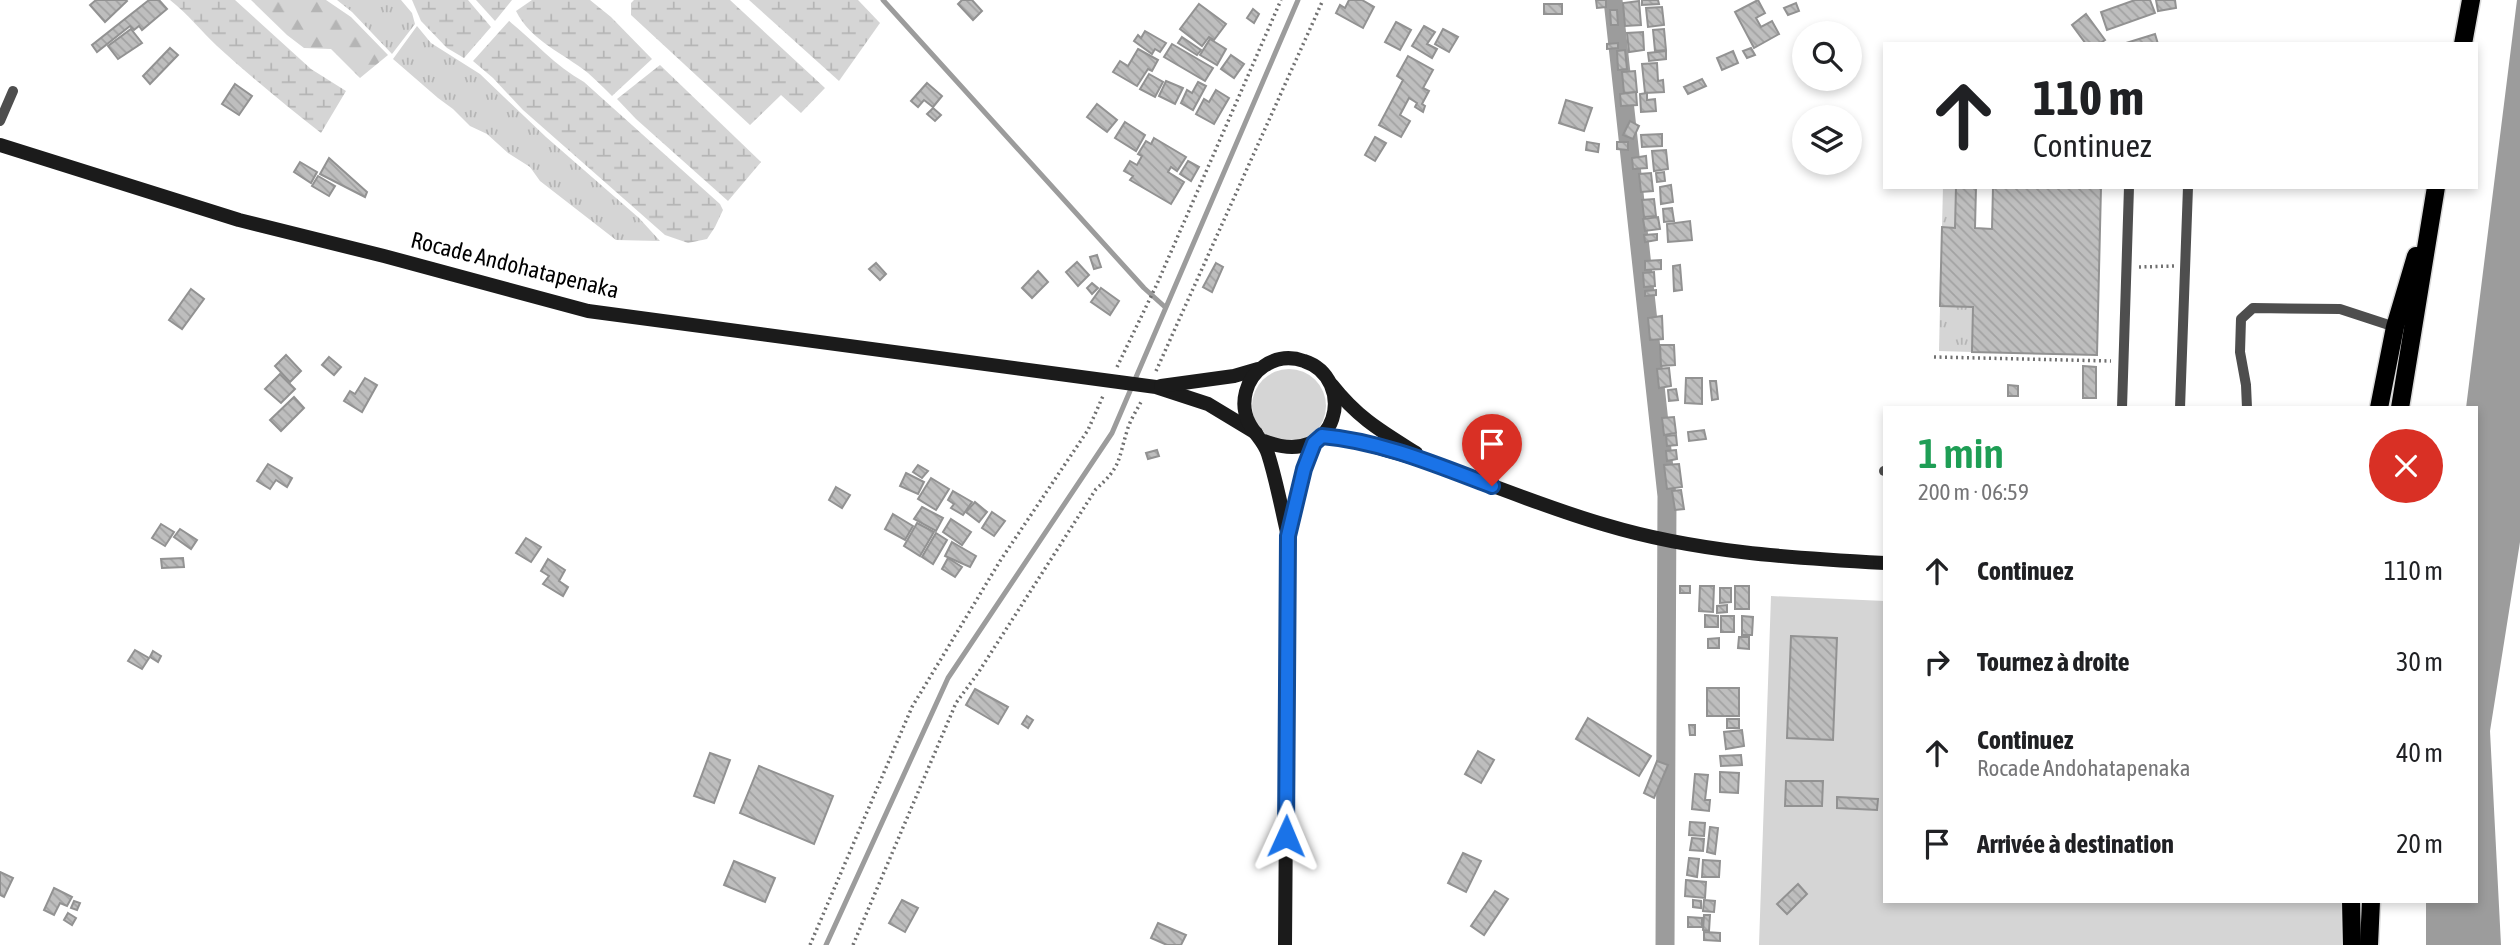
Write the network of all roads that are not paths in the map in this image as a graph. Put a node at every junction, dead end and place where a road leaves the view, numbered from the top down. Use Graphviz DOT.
graph roads {
  1 [pos="2471,0"];
  2 [pos="2463,42"];
  3 [pos="13,91"];
  4 [pos="0,121"];
  5 [pos="0,145"];
  6 [pos="2129,189"];
  7 [pos="2188,189"];
  8 [pos="2436,189"];
  9 [pos="2431,213"];
  10 [pos="2395,327"];
  11 [pos="1260,369"];
  12 [pos="1329,381"];
  13 [pos="1151,386"];
  14 [pos="2122,406"];
  15 [pos="2180,406"];
  16 [pos="2246,406"];
  17 [pos="2379,406"];
  18 [pos="2400,406"];
  19 [pos="1260,437"];
  20 [pos="1318,439"];
  21 [pos="1432,463"];
  22 [pos="1288,536"];
  23 [pos="1883,563"];
  24 [pos="2351,903"];
  25 [pos="2371,903"];
  26 [pos="1285,945"];
  27 [pos="2352,945"];
  28 [pos="2369,945"];
  1 -- 2 [label="main road"];
  3 -- 4 [label="lane"];
  5 -- 13 [label="main road, Rocade Andohatapenaka"];
  6 -- 14 [label="lane"];
  7 -- 15 [label="lane"];
  8 -- 9 [label="main road"];
  9 -- 10 [label="main road"];
  9 -- 18 [label="main road"];
  10 -- 16 [label="lane"];
  10 -- 17 [label="main road"];
  11 -- 12 [label="main road"];
  11 -- 13 [label="main road"];
  11 -- 19 [label="main road"];
  12 -- 20 [label="main road"];
  12 -- 21 [label="main road"];
  13 -- 19 [label="main road"];
  19 -- 20 [label="main road"];
  19 -- 22 [label="main road"];
  20 -- 21 [label="main road"];
  20 -- 22 [label="main road"];
  21 -- 23 [label="main road"];
  22 -- 26 [label="main road"];
  24 -- 27 [label="main road"];
  25 -- 28 [label="main road"];
}
